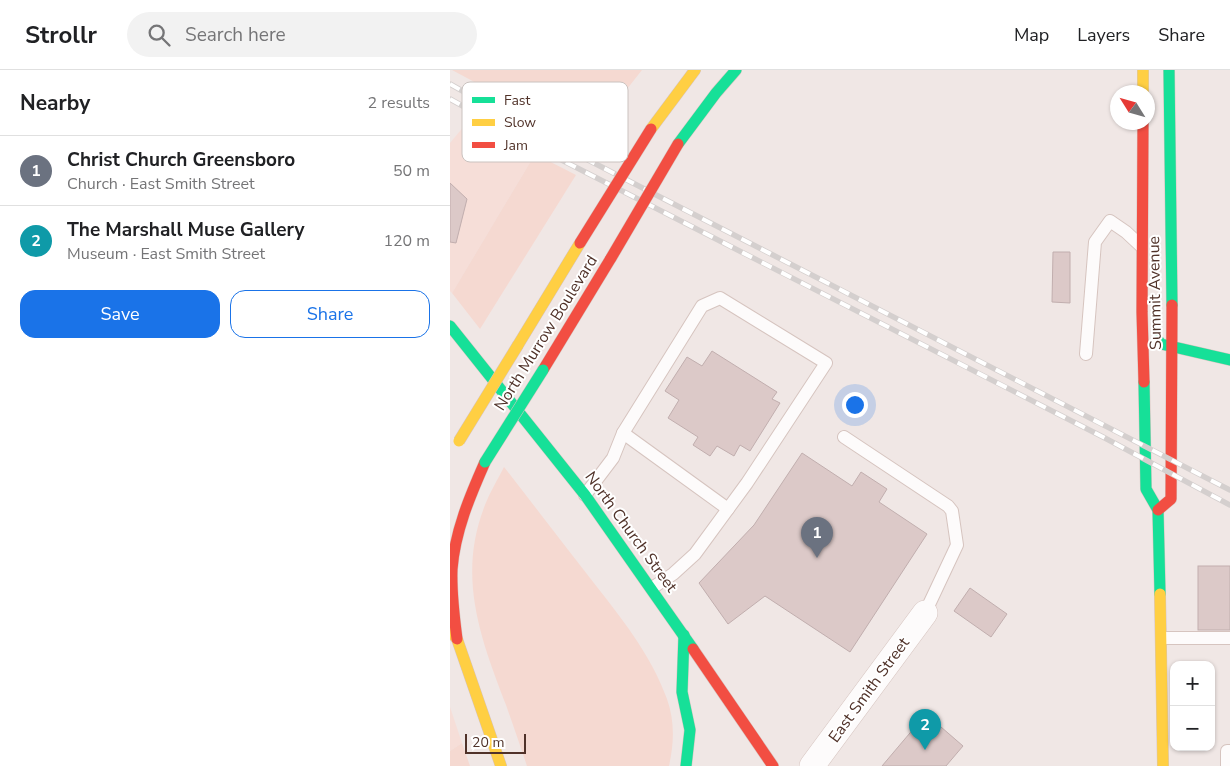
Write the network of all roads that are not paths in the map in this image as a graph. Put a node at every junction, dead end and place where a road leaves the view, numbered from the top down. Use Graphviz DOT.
graph roads {
  1 [pos="695,70"];
  2 [pos="736,70"];
  3 [pos="1143,70"];
  4 [pos="1169,70"];
  5 [pos="1143,85"];
  6 [pos="1143,130"];
  7 [pos="1144,130"];
  8 [pos="1155,178"];
  9 [pos="1143,248"];
  10 [pos="450,326"];
  11 [pos="1156,331"];
  12 [pos="1173,347"];
  13 [pos="1086,354"];
  14 [pos="1230,360"];
  15 [pos="623,433"];
  16 [pos="844,437"];
  17 [pos="457,444"];
  18 [pos="586,495"];
  19 [pos="728,509"];
  20 [pos="1158,510"];
  21 [pos="652,588"];
  22 [pos="925,613"];
  23 [pos="454,635"];
  24 [pos="684,635"];
  25 [pos="1162,638"];
  26 [pos="1230,638"];
  27 [pos="1230,751"];
  28 [pos="501,766"];
  29 [pos="686,766"];
  30 [pos="774,766"];
  31 [pos="812,766"];
  32 [pos="1163,766"];
  33 [pos="1227,766"];
  1 -- 17 [label="main road, North Murrow Boulevard, bridge"];
  2 -- 23 [label="main road, North Murrow Boulevard, bridge"];
  3 -- 5 [label="main road"];
  4 -- 12 [label="main road, Summit Avenue"];
  6 -- 9 [label="main road, Summit Avenue"];
  7 -- 8 [label="main road"];
  9 -- 13 [label="lane"];
  9 -- 20 [label="main road, Summit Avenue"];
  10 -- 18 [label="main road, North Church Street"];
  11 -- 12 [label="main road"];
  12 -- 14 [label="main road"];
  12 -- 20 [label="main road, Summit Avenue"];
  15 -- 18 [label="lane"];
  15 -- 19 [label="lane"];
  15 -- 19 [label="lane"];
  16 -- 22 [label="lane"];
  18 -- 21 [label="main road, North Church Street"];
  19 -- 21 [label="lane"];
  20 -- 25 [label="main road, Summit Avenue"];
  21 -- 24 [label="main road, North Church Street"];
  22 -- 31 [label="street, East Smith Street"];
  23 -- 28 [label="main road, North Murrow Boulevard"];
  24 -- 29 [label="main road"];
  24 -- 30 [label="main road, North Church Street"];
  25 -- 26 [label="lane"];
  25 -- 32 [label="main road, Summit Avenue"];
  27 -- 33 [label="lane"];
}
